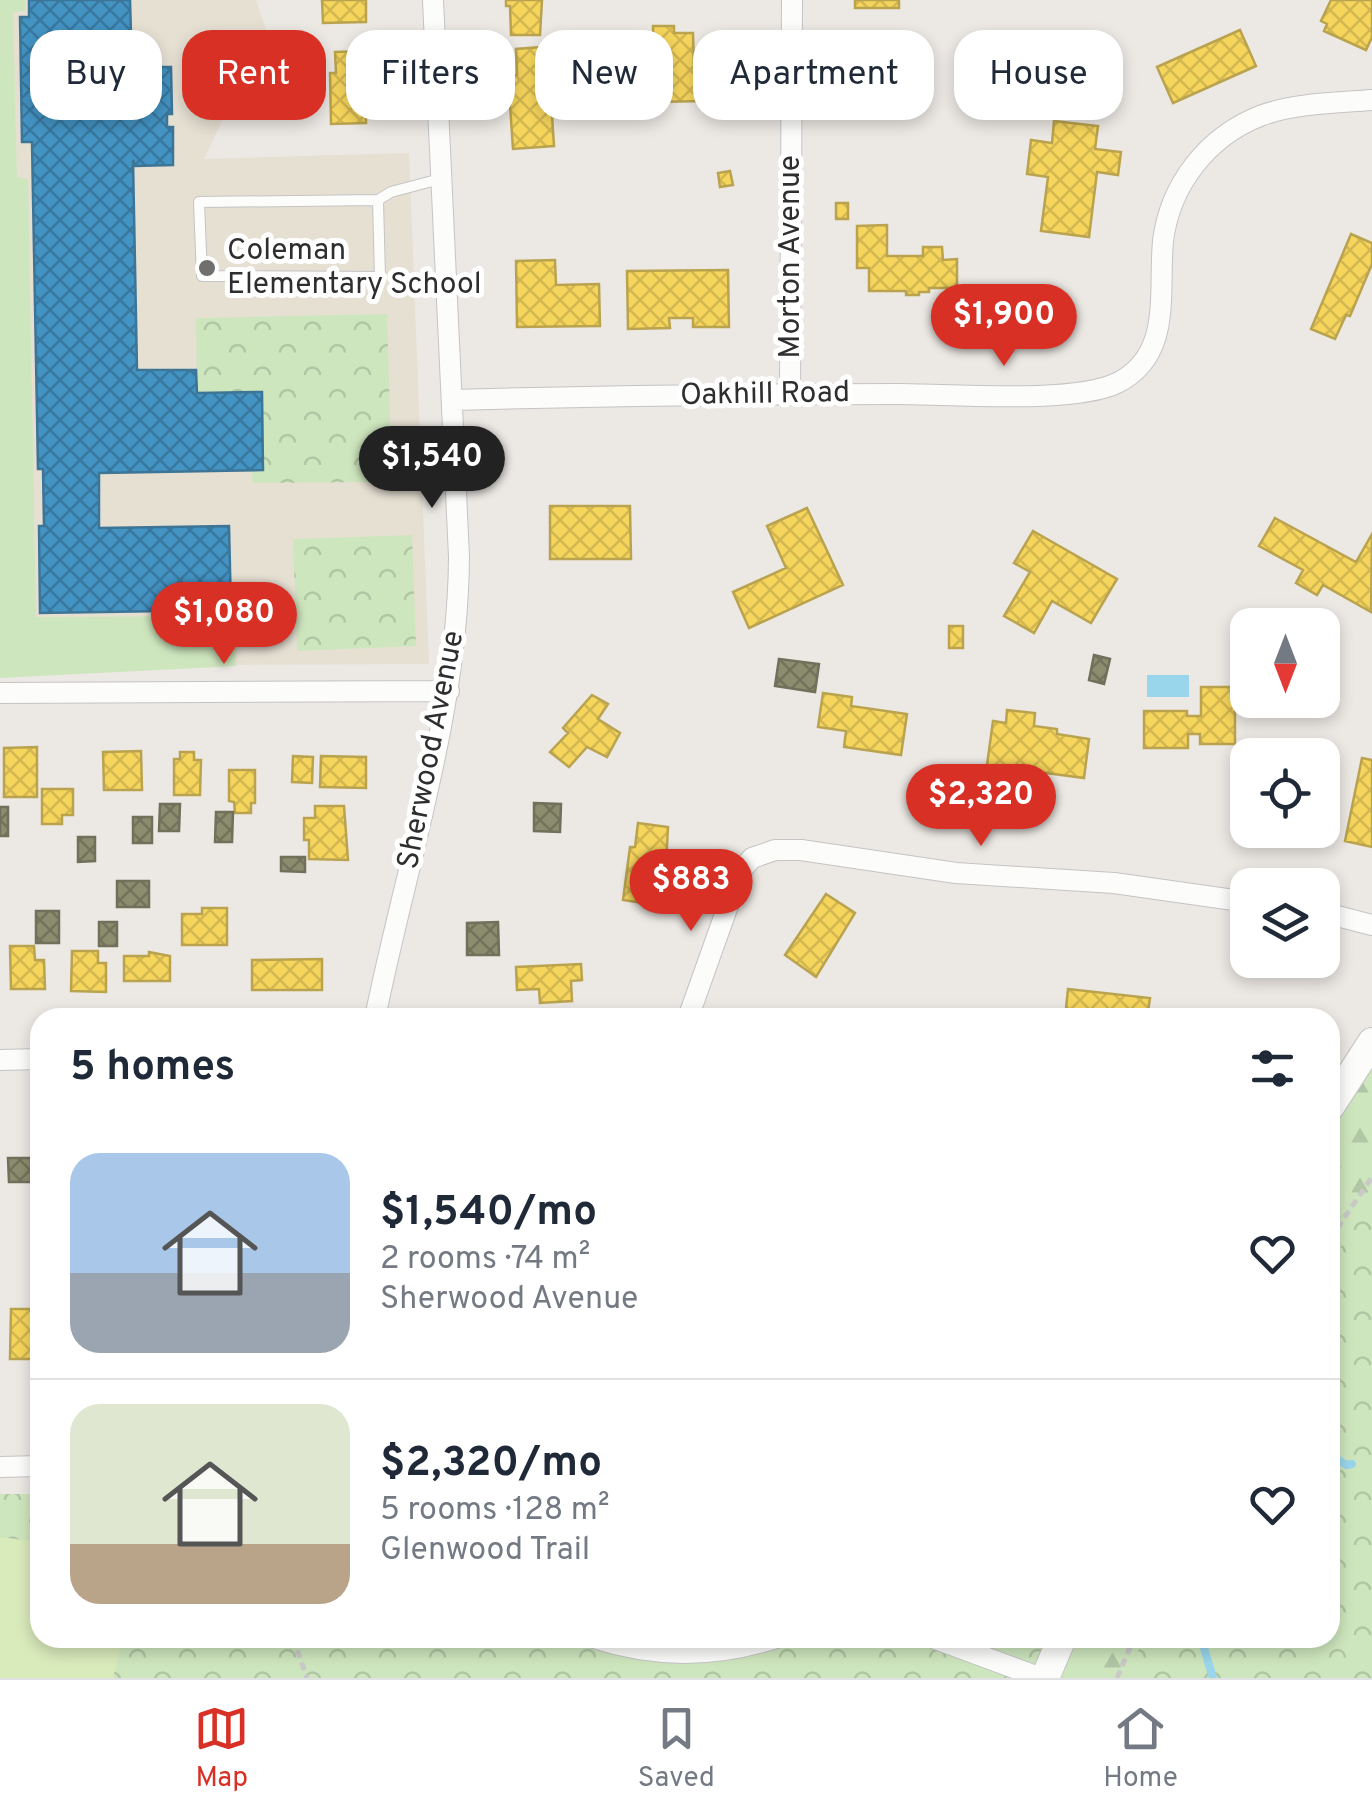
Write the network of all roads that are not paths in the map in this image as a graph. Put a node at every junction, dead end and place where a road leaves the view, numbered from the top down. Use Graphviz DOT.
graph roads {
  1 [pos="434,0"];
  2 [pos="792,0"];
  3 [pos="1372,100"];
  4 [pos="442,179"];
  5 [pos="378,200"];
  6 [pos="790,394"];
  7 [pos="453,400"];
  8 [pos="449,691"];
  9 [pos="0,693"];
  10 [pos="1230,899"];
  11 [pos="1340,917"];
  12 [pos="1372,925"];
  13 [pos="377,1008"];
  14 [pos="692,1008"];
  15 [pos="1372,1042"];
  16 [pos="30,1059"];
  17 [pos="0,1060"];
  18 [pos="1340,1092"];
  19 [pos="0,1466"];
  20 [pos="30,1466"];
  21 [pos="628,1648"];
  22 [pos="726,1648"];
  23 [pos="960,1648"];
  24 [pos="1057,1648"];
  25 [pos="1042,1678"];
  1 -- 4 [label="street, Sherwood Avenue"];
  2 -- 6 [label="street, Morton Avenue"];
  3 -- 6 [label="street, Oakhill Road"];
  4 -- 5 [label="lane"];
  4 -- 7 [label="street, Sherwood Avenue"];
  5 -- 5 [label="lane"];
  6 -- 7 [label="street, Oakhill Road"];
  7 -- 8 [label="street, Sherwood Avenue"];
  8 -- 9 [label="street"];
  8 -- 13 [label="street, Sherwood Avenue"];
  10 -- 14 [label="street"];
  11 -- 12 [label="street"];
  15 -- 18 [label="street"];
  16 -- 17 [label="street"];
  19 -- 20 [label="street"];
  21 -- 22 [label="street"];
  23 -- 25 [label="street"];
  24 -- 25 [label="street"];
}
